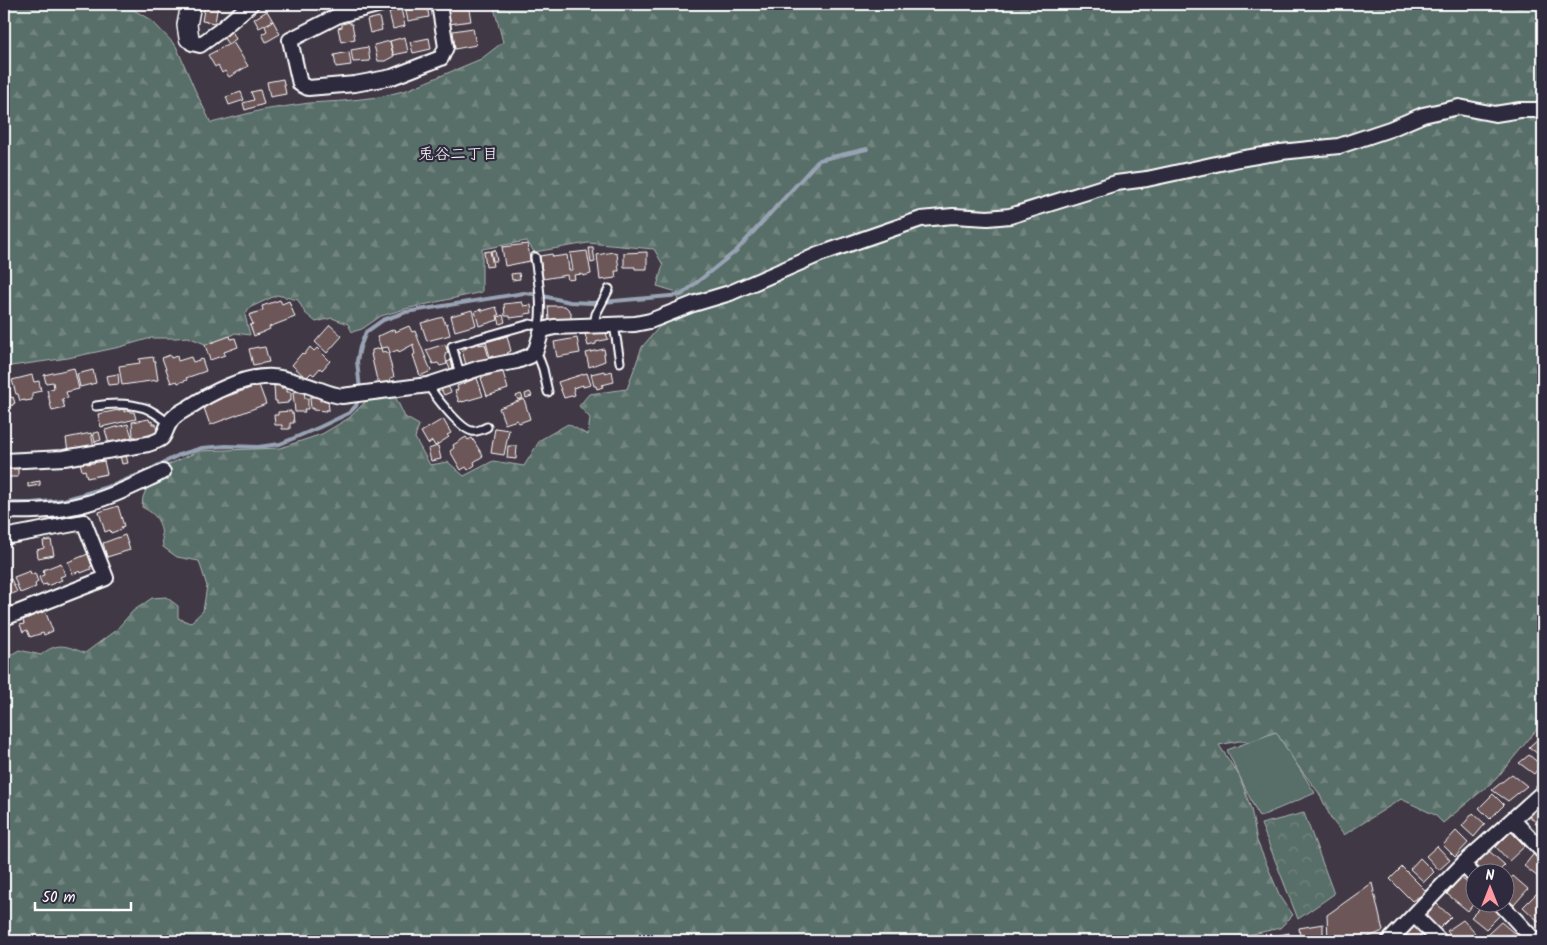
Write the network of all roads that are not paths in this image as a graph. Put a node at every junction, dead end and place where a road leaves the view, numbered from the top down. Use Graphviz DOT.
graph roads {
  1 [pos="191,4"];
  2 [pos="251,4"];
  3 [pos="381,4"];
  4 [pos="439,4"];
  5 [pos="338,9"];
  6 [pos="189,38"];
  7 [pos="1543,110"];
  8 [pos="535,257"];
  9 [pos="609,289"];
  10 [pos="594,325"];
  11 [pos="614,325"];
  12 [pos="541,328"];
  13 [pos="536,350"];
  14 [pos="620,362"];
  15 [pos="460,374"];
  16 [pos="428,385"];
  17 [pos="548,392"];
  18 [pos="96,406"];
  19 [pos="170,423"];
  20 [pos="487,427"];
  21 [pos="4,461"];
  22 [pos="163,472"];
  23 [pos="4,511"];
  24 [pos="4,537"];
  25 [pos="4,618"];
  26 [pos="1543,792"];
  27 [pos="1513,820"];
  28 [pos="1543,852"];
  29 [pos="1463,864"];
  30 [pos="1508,912"];
  31 [pos="1414,915"];
  32 [pos="1388,941"];
  33 [pos="1440,941"];
  34 [pos="1535,941"];
  1 -- 6 [label="street"];
  2 -- 6 [label="street"];
  3 -- 5 [label="street"];
  4 -- 5 [label="street"];
  7 -- 11 [label="street"];
  8 -- 12 [label="lane"];
  9 -- 10 [label="lane"];
  10 -- 11 [label="street"];
  10 -- 12 [label="street"];
  11 -- 14 [label="lane"];
  12 -- 13 [label="street"];
  12 -- 15 [label="lane"];
  13 -- 15 [label="street"];
  13 -- 17 [label="lane"];
  15 -- 16 [label="street"];
  16 -- 19 [label="street"];
  16 -- 20 [label="lane"];
  18 -- 19 [label="lane"];
  19 -- 21 [label="street"];
  22 -- 23 [label="street"];
  24 -- 25 [label="street"];
  26 -- 27 [label="street"];
  27 -- 28 [label="street"];
  27 -- 29 [label="street"];
  29 -- 31 [label="street"];
  30 -- 34 [label="street"];
  31 -- 32 [label="street"];
  31 -- 33 [label="street"];
}
